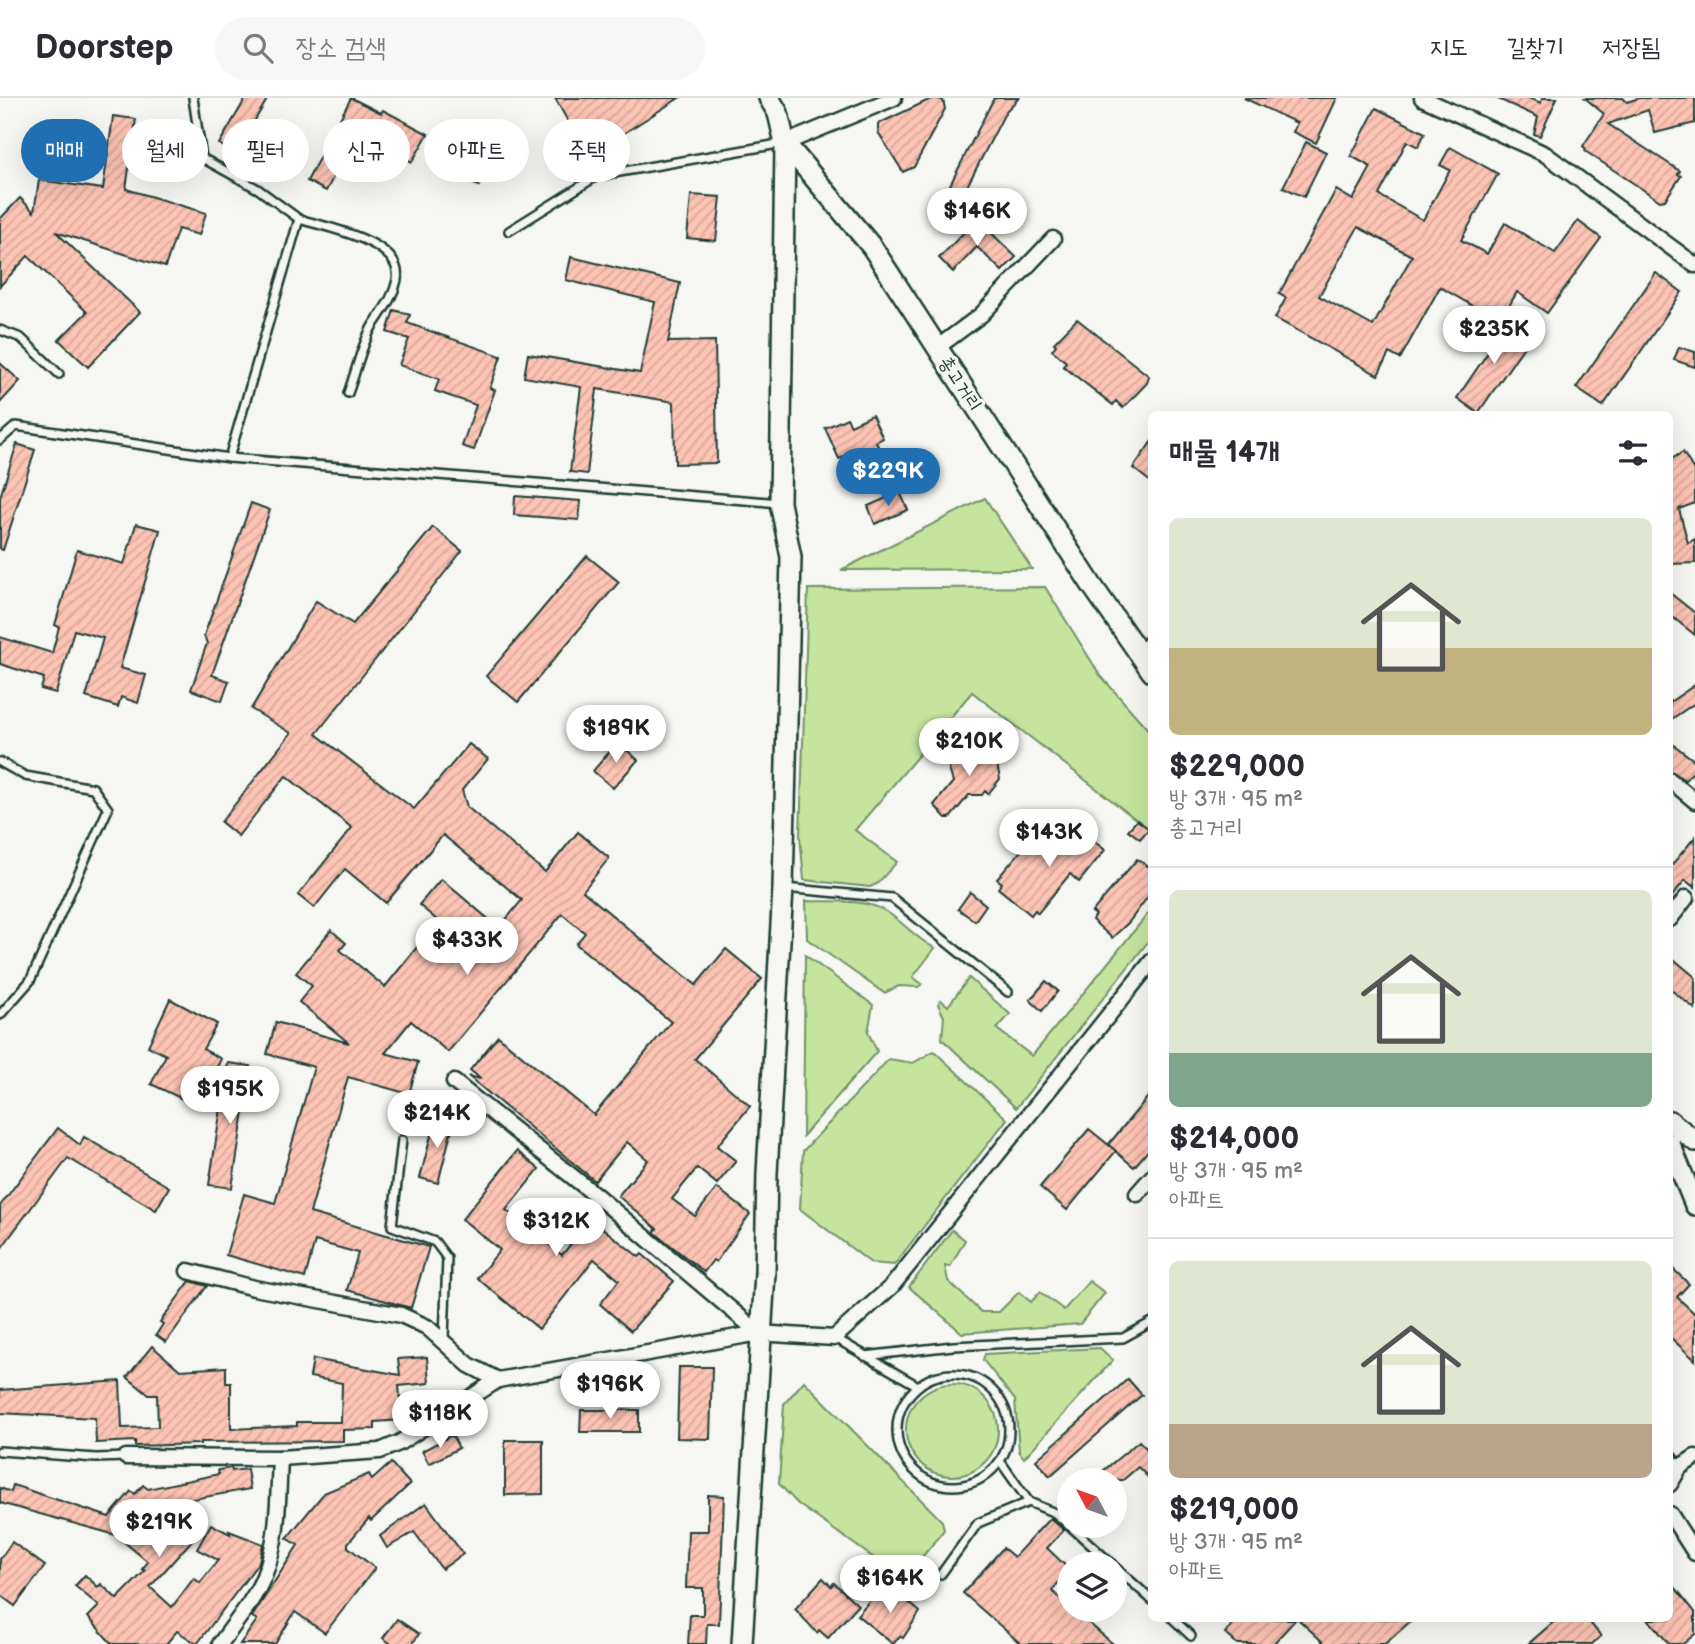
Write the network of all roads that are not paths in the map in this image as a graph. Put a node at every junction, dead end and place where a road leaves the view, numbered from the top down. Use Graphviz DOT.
graph roads {
  1 [pos="193,98"];
  2 [pos="769,98"];
  3 [pos="894,98"];
  4 [pos="1422,98"];
  5 [pos="785,143"];
  6 [pos="299,219"];
  7 [pos="509,231"];
  8 [pos="1053,239"];
  9 [pos="1695,265"];
  10 [pos="0,330"];
  11 [pos="937,347"];
  12 [pos="59,374"];
  13 [pos="348,393"];
  14 [pos="0,440"];
  15 [pos="229,458"];
  16 [pos="780,503"];
  17 [pos="1148,646"];
  18 [pos="1139,657"];
  19 [pos="1148,667"];
  20 [pos="0,762"];
  21 [pos="1673,783"];
  22 [pos="1695,801"];
  23 [pos="783,888"];
  24 [pos="1686,898"];
  25 [pos="1673,915"];
  26 [pos="1148,966"];
  27 [pos="1008,992"];
  28 [pos="0,1015"];
  29 [pos="454,1082"];
  30 [pos="1673,1123"];
  31 [pos="402,1140"];
  32 [pos="1695,1141"];
  33 [pos="1673,1151"];
  34 [pos="1148,1182"];
  35 [pos="1137,1194"];
  36 [pos="1695,1205"];
  37 [pos="188,1270"];
  38 [pos="1148,1324"];
  39 [pos="759,1333"];
  40 [pos="834,1338"];
  41 [pos="444,1341"];
  42 [pos="865,1356"];
  43 [pos="498,1380"];
  44 [pos="918,1386"];
  45 [pos="0,1451"];
  46 [pos="126,1457"];
  47 [pos="1695,1457"];
  48 [pos="280,1458"];
  49 [pos="1673,1458"];
  50 [pos="1000,1461"];
  51 [pos="1680,1466"];
  52 [pos="1673,1479"];
  53 [pos="1029,1502"];
  54 [pos="1057,1515"];
  55 [pos="1673,1519"];
  56 [pos="1082,1538"];
  57 [pos="1098,1552"];
  58 [pos="1695,1553"];
  59 [pos="942,1574"];
  60 [pos="1127,1578"];
  61 [pos="1148,1596"];
  62 [pos="1176,1622"];
  63 [pos="1191,1636"];
  64 [pos="220,1644"];
  65 [pos="742,1644"];
  1 -- 6 [label="lane"];
  2 -- 5 [label="street, 총고거리"];
  3 -- 5 [label="street"];
  4 -- 9 [label="street"];
  5 -- 7 [label="lane"];
  5 -- 11 [label="street, 총고거리"];
  5 -- 16 [label="street"];
  6 -- 13 [label="lane"];
  6 -- 15 [label="lane"];
  8 -- 11 [label="street"];
  10 -- 12 [label="lane"];
  11 -- 18 [label="street, 총고거리"];
  14 -- 15 [label="lane"];
  15 -- 16 [label="lane"];
  16 -- 23 [label="street"];
  17 -- 18 [label="street"];
  18 -- 19 [label="street, 총고거리"];
  20 -- 28 [label="lane"];
  21 -- 22 [label="street"];
  23 -- 27 [label="lane"];
  23 -- 39 [label="street"];
  24 -- 25 [label="street"];
  26 -- 40 [label="street"];
  29 -- 39 [label="street"];
  30 -- 32 [label="street"];
  31 -- 41 [label="lane"];
  33 -- 36 [label="street"];
  34 -- 35 [label="street"];
  37 -- 41 [label="street"];
  38 -- 42 [label="lane"];
  39 -- 40 [label="street"];
  39 -- 43 [label="street"];
  39 -- 65 [label="street"];
  40 -- 42 [label="lane"];
  41 -- 43 [label="street"];
  42 -- 44 [label="lane"];
  43 -- 48 [label="street"];
  44 -- 50 [label="lane"];
  44 -- 50 [label="lane"];
  45 -- 46 [label="lane"];
  46 -- 48 [label="street"];
  47 -- 51 [label="street"];
  48 -- 64 [label="street"];
  49 -- 51 [label="lane"];
  50 -- 53 [label="lane"];
  51 -- 52 [label="street"];
  53 -- 54 [label="lane"];
  53 -- 59 [label="lane"];
  55 -- 58 [label="street"];
  56 -- 57 [label="lane"];
  60 -- 61 [label="lane"];
  62 -- 63 [label="lane"];
}
